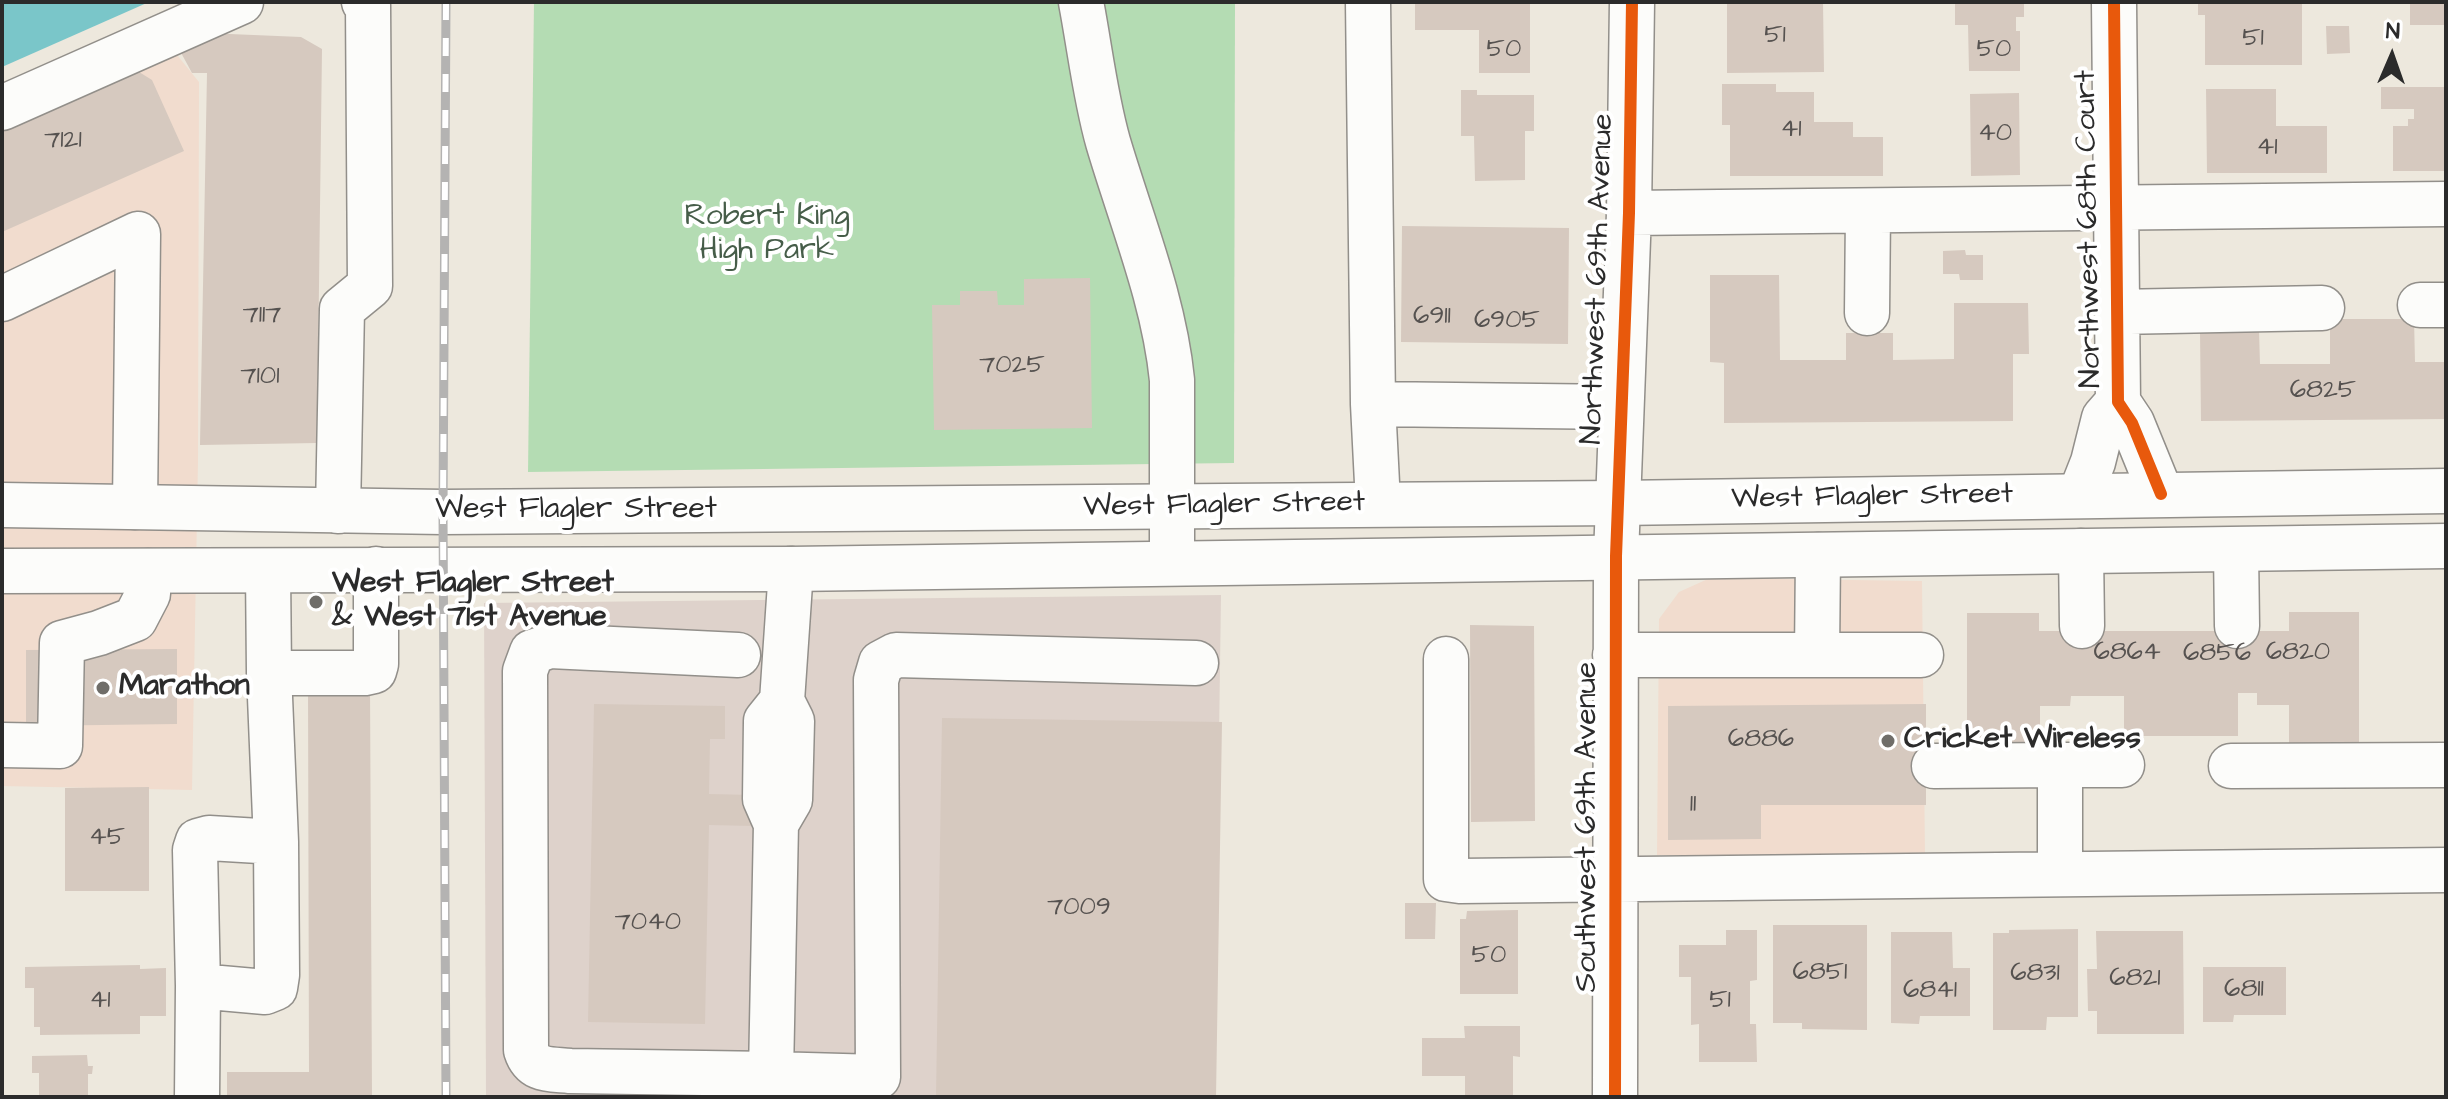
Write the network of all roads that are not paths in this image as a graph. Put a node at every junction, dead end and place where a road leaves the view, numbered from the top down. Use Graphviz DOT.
graph roads {
  1 [pos="241,2"];
  2 [pos="364,2"];
  3 [pos="1081,2"];
  4 [pos="1368,2"];
  5 [pos="1632,2"];
  6 [pos="2114,2"];
  7 [pos="2,108"];
  8 [pos="2446,204"];
  9 [pos="2116,209"];
  10 [pos="1868,212"];
  11 [pos="1629,213"];
  12 [pos="2,299"];
  13 [pos="2322,308"];
  14 [pos="2117,312"];
  15 [pos="1867,313"];
  16 [pos="2118,402"];
  17 [pos="1373,404"];
  18 [pos="1621,407"];
  19 [pos="2446,491"];
  20 [pos="2161,494"];
  21 [pos="2080,495"];
  22 [pos="1378,503"];
  23 [pos="1618,503"];
  24 [pos="2,505"];
  25 [pos="135,507"];
  26 [pos="1172,507"];
  27 [pos="876,510"];
  28 [pos="338,511"];
  29 [pos="2446,546"];
  30 [pos="2236,550"];
  31 [pos="2081,551"];
  32 [pos="1818,555"];
  33 [pos="1616,556"];
  34 [pos="1172,562"];
  35 [pos="876,568"];
  36 [pos="376,569"];
  37 [pos="791,569"];
  38 [pos="2,571"];
  39 [pos="148,571"];
  40 [pos="268,571"];
  41 [pos="2082,626"];
  42 [pos="2237,626"];
  43 [pos="738,655"];
  44 [pos="1615,655"];
  45 [pos="1817,655"];
  46 [pos="1921,655"];
  47 [pos="1446,659"];
  48 [pos="1196,663"];
  49 [pos="269,673"];
  50 [pos="2,745"];
  51 [pos="2060,765"];
  52 [pos="2122,765"];
  53 [pos="2446,765"];
  54 [pos="1934,766"];
  55 [pos="2231,766"];
  56 [pos="276,842"];
  57 [pos="2446,870"];
  58 [pos="2060,873"];
  59 [pos="1617,879"];
  60 [pos="198,986"];
  61 [pos="570,1084"];
  62 [pos="772,1085"];
  63 [pos="878,1087"];
  64 [pos="197,1097"];
  65 [pos="1615,1097"];
  1 -- 7 [label="main road"];
  2 -- 28 [label="main road"];
  3 -- 26 [label="main road"];
  4 -- 17 [label="main road"];
  5 -- 11 [label="main road, Northwest 69th Avenue"];
  6 -- 9 [label="main road, Northwest 68th Court"];
  8 -- 9 [label="main road"];
  9 -- 10 [label="main road"];
  9 -- 14 [label="main road, Northwest 68th Court"];
  10 -- 11 [label="main road"];
  10 -- 15 [label="main road"];
  11 -- 18 [label="main road, Northwest 69th Avenue"];
  12 -- 25 [label="main road"];
  13 -- 14 [label="main road"];
  14 -- 16 [label="main road, Northwest 68th Court"];
  16 -- 20 [label="main road, Northwest 68th Court"];
  16 -- 21 [label="main road, Northwest 68th Court"];
  17 -- 18 [label="main road"];
  17 -- 22 [label="main road"];
  18 -- 23 [label="main road, Northwest 69th Avenue"];
  19 -- 20 [label="main road, West Flagler Street"];
  20 -- 21 [label="main road, West Flagler Street"];
  21 -- 23 [label="main road, West Flagler Street"];
  22 -- 23 [label="main road, West Flagler Street"];
  22 -- 26 [label="main road, West Flagler Street"];
  23 -- 33 [label="main road, Northwest 69th Avenue"];
  24 -- 25 [label="main road, West Flagler Street"];
  25 -- 28 [label="main road, West Flagler Street"];
  26 -- 27 [label="main road, West Flagler Street"];
  26 -- 34 [label="main road"];
  27 -- 28 [label="main road, West Flagler Street"];
  27 -- 35 [label="main road"];
  29 -- 30 [label="main road, West Flagler Street"];
  30 -- 31 [label="main road, West Flagler Street"];
  30 -- 42 [label="main road"];
  31 -- 32 [label="main road, West Flagler Street"];
  31 -- 41 [label="main road"];
  32 -- 33 [label="main road, West Flagler Street"];
  32 -- 45 [label="main road"];
  33 -- 34 [label="main road, West Flagler Street"];
  33 -- 44 [label="main road, Southwest 69th Avenue"];
  34 -- 35 [label="main road, West Flagler Street"];
  35 -- 37 [label="main road, West Flagler Street"];
  36 -- 37 [label="main road, West Flagler Street"];
  36 -- 40 [label="main road, West Flagler Street"];
  36 -- 49 [label="main road"];
  37 -- 62 [label="main road"];
  38 -- 39 [label="main road, West Flagler Street"];
  39 -- 40 [label="main road, West Flagler Street"];
  39 -- 50 [label="main road"];
  40 -- 49 [label="main road"];
  43 -- 61 [label="main road"];
  44 -- 45 [label="main road"];
  44 -- 59 [label="main road, Southwest 69th Avenue"];
  45 -- 46 [label="main road"];
  47 -- 59 [label="main road"];
  48 -- 63 [label="main road"];
  49 -- 56 [label="main road"];
  51 -- 52 [label="main road"];
  51 -- 54 [label="main road"];
  51 -- 58 [label="main road"];
  53 -- 55 [label="main road"];
  56 -- 60 [label="main road"];
  56 -- 60 [label="main road"];
  57 -- 58 [label="main road"];
  58 -- 59 [label="main road"];
  59 -- 65 [label="main road, Southwest 69th Avenue"];
  60 -- 64 [label="main road"];
  61 -- 62 [label="main road"];
  62 -- 63 [label="main road"];
}
